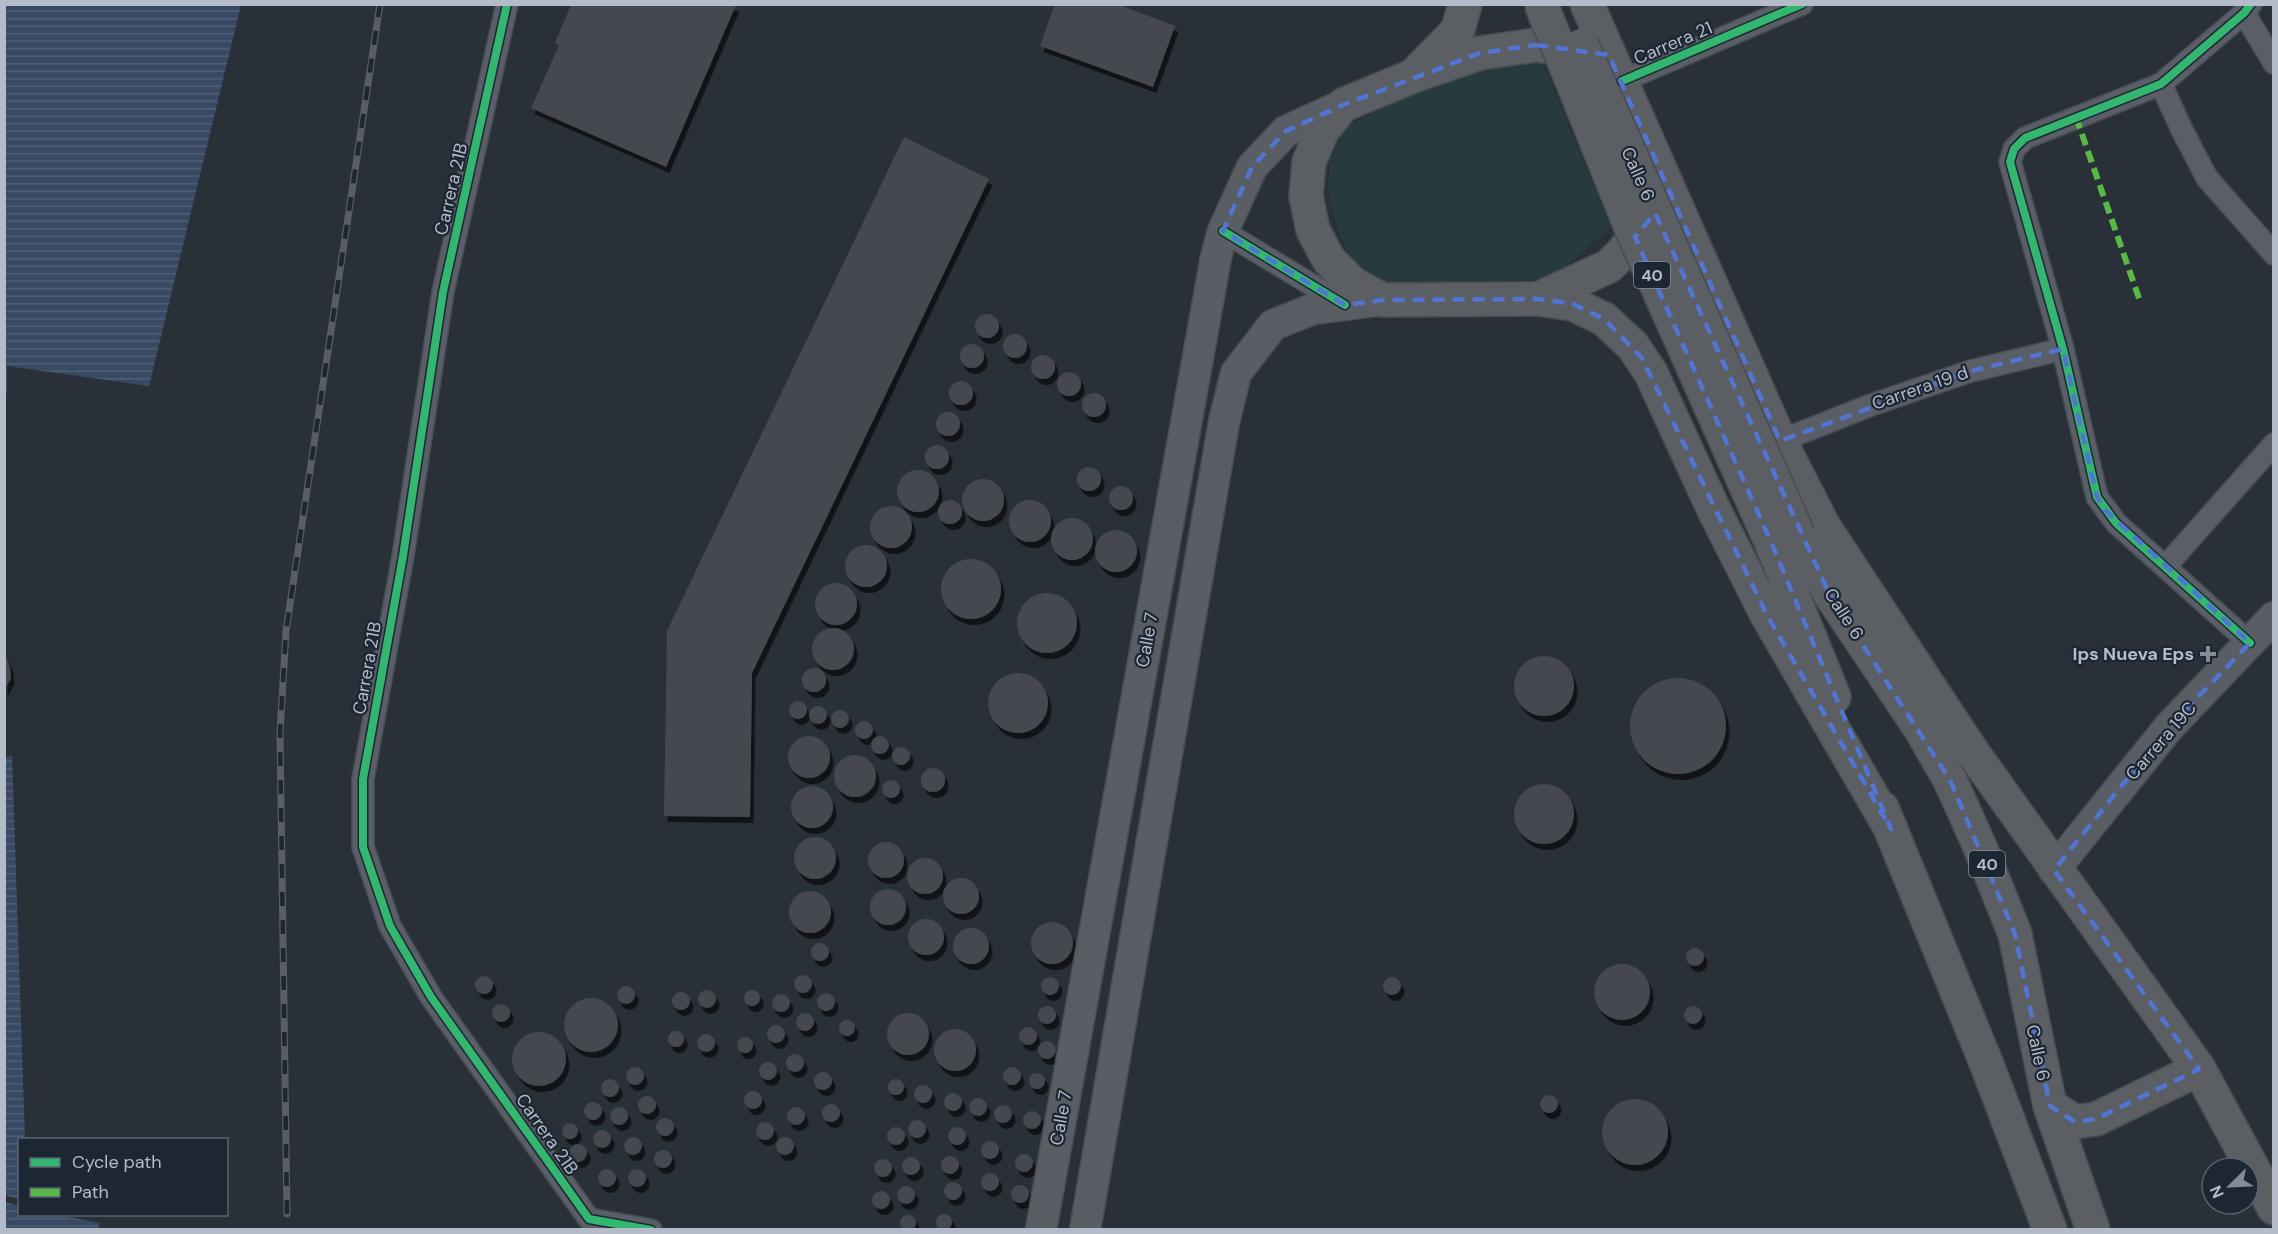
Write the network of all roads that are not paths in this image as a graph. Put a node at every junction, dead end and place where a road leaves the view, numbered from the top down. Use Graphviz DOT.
graph roads {
  1 [pos="507,4"];
  2 [pos="1465,4"];
  3 [pos="1541,4"];
  4 [pos="1565,4"];
  5 [pos="1587,4"];
  6 [pos="1802,4"];
  7 [pos="2248,9"];
  8 [pos="2274,63"];
  9 [pos="1615,68"];
  10 [pos="1413,76"];
  11 [pos="2161,84"];
  12 [pos="1343,105"];
  13 [pos="1670,195"];
  14 [pos="1223,231"];
  15 [pos="2274,254"];
  16 [pos="1538,299"];
  17 [pos="1383,300"];
  18 [pos="1345,305"];
  19 [pos="2063,349"];
  20 [pos="1780,441"];
  21 [pos="2274,444"];
  22 [pos="1785,538"];
  23 [pos="2165,567"];
  24 [pos="2274,617"];
  25 [pos="2250,643"];
  26 [pos="1971,750"];
  27 [pos="1891,829"];
  28 [pos="2055,870"];
  29 [pos="2015,934"];
  30 [pos="2199,1070"];
  31 [pos="2050,1106"];
  32 [pos="2274,1208"];
  33 [pos="588,1225"];
  34 [pos="651,1230"];
  35 [pos="1041,1230"];
  36 [pos="1085,1230"];
  37 [pos="2050,1230"];
  38 [pos="2093,1230"];
  1 -- 33 [label="street, Carrera 21B"];
  2 -- 10 [label="highway"];
  3 -- 22 [label="highway, Calle 6 / 40, bridge"];
  4 -- 22 [label="highway, Calle 6 / 40, bridge"];
  5 -- 9 [label="highway"];
  6 -- 9 [label="street, Carrera 21"];
  7 -- 8 [label="street"];
  7 -- 11 [label="street"];
  9 -- 10 [label="highway"];
  9 -- 13 [label="highway"];
  10 -- 12 [label="highway"];
  11 -- 15 [label="street"];
  11 -- 19 [label="street"];
  12 -- 14 [label="main road, Calle 7"];
  12 -- 17 [label="highway"];
  13 -- 16 [label="highway"];
  13 -- 20 [label="highway"];
  14 -- 18 [label="street"];
  14 -- 35 [label="main road, Calle 7"];
  16 -- 17 [label="highway"];
  16 -- 27 [label="highway"];
  17 -- 18 [label="main road"];
  18 -- 36 [label="main road"];
  19 -- 20 [label="street, Carrera 19 d"];
  19 -- 23 [label="street"];
  20 -- 26 [label="highway"];
  21 -- 23 [label="street"];
  22 -- 27 [label="highway, Calle 6 / 40"];
  22 -- 29 [label="highway, Calle 6 / 40"];
  23 -- 25 [label="street"];
  24 -- 25 [label="main road, Carrera 19C"];
  25 -- 28 [label="main road, Carrera 19C"];
  26 -- 28 [label="highway"];
  26 -- 29 [label="highway"];
  27 -- 37 [label="highway, Calle 6 / 40"];
  28 -- 30 [label="highway"];
  29 -- 31 [label="highway, Calle 6 / 40"];
  30 -- 31 [label="highway"];
  30 -- 32 [label="highway"];
  31 -- 38 [label="highway, Calle 6 / 40"];
  33 -- 34 [label="street, Carrera 21B"];
}
